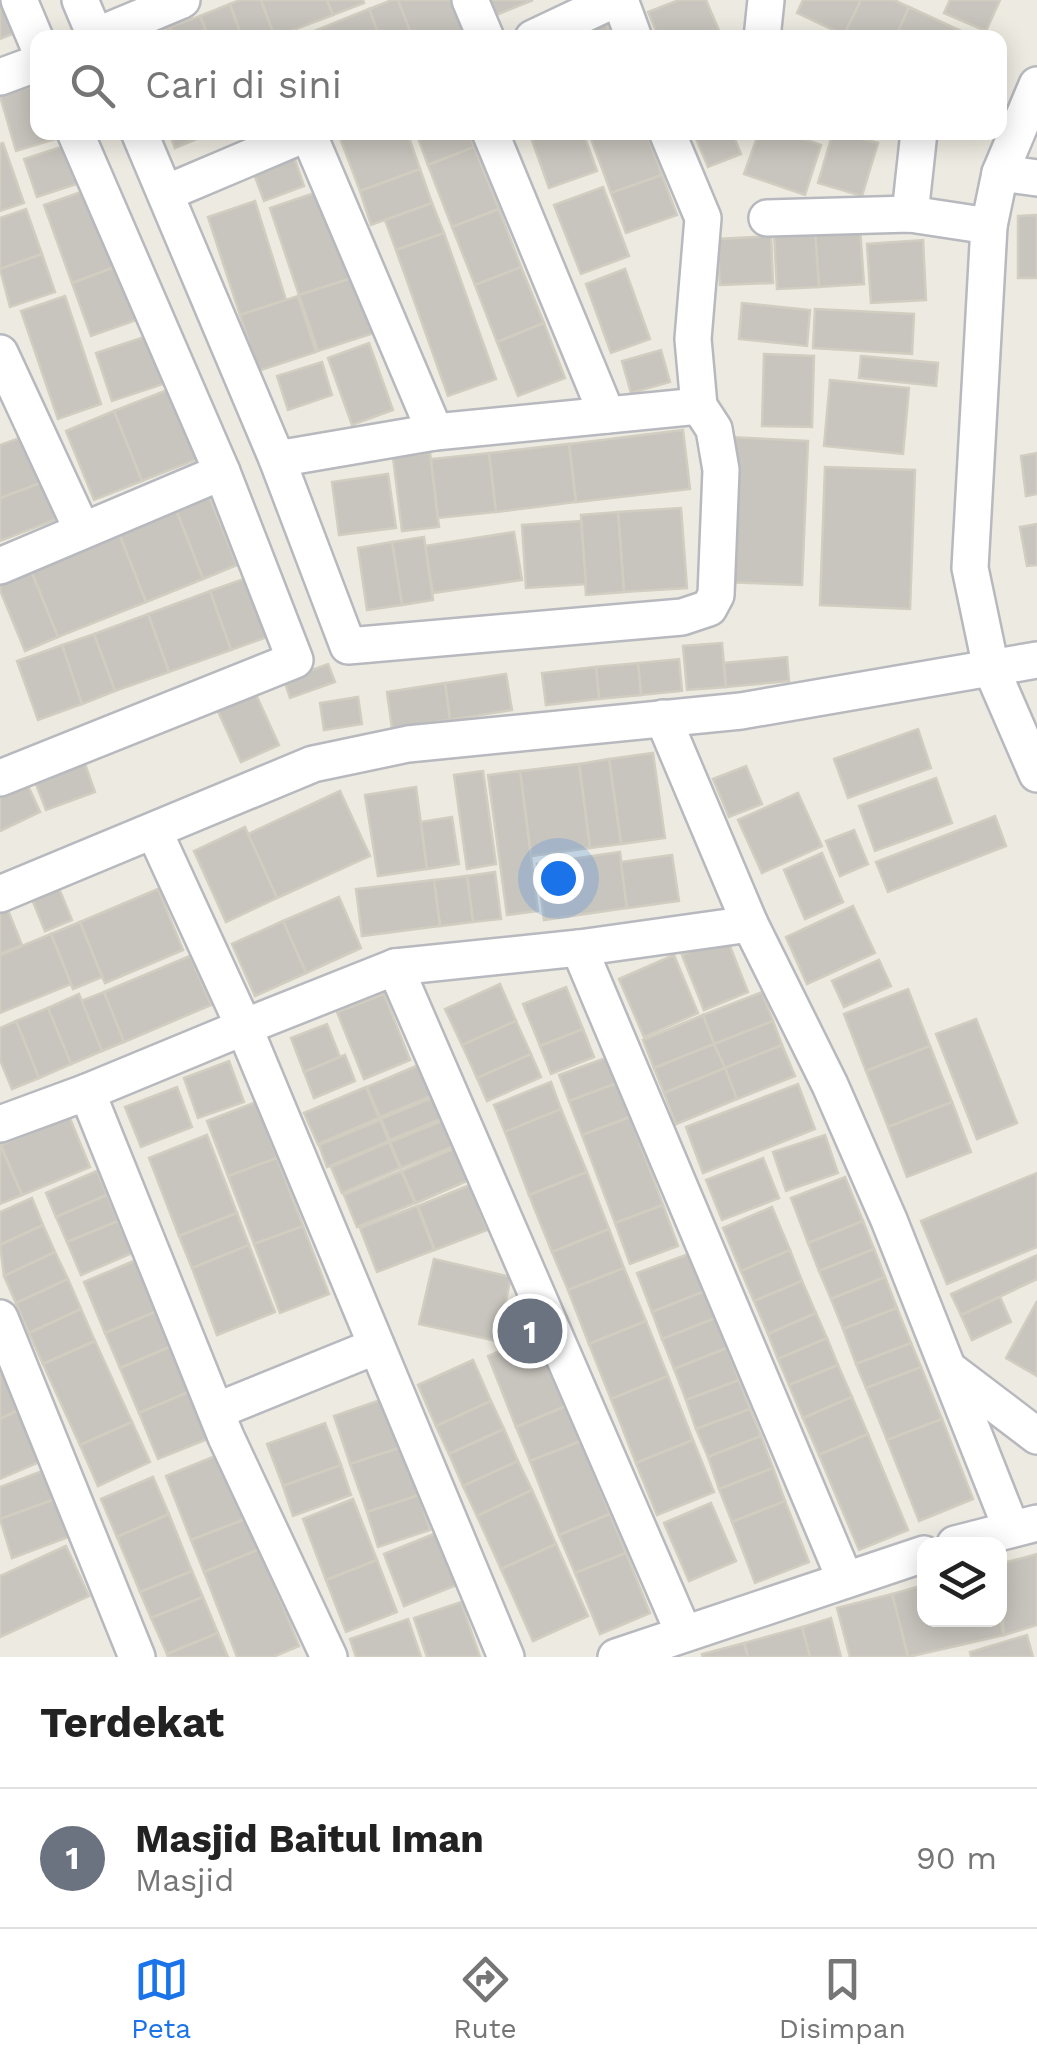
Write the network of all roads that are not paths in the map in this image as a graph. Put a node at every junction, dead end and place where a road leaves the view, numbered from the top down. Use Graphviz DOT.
graph roads {
  1 [pos="19,0"];
  2 [pos="80,0"];
  3 [pos="182,0"];
  4 [pos="470,0"];
  5 [pos="617,0"];
  6 [pos="766,0"];
  7 [pos="32,30"];
  8 [pos="93,30"];
  9 [pos="112,30"];
  10 [pos="483,30"];
  11 [pos="550,30"];
  12 [pos="630,30"];
  13 [pos="763,30"];
  14 [pos="30,66"];
  15 [pos="0,77"];
  16 [pos="1037,84"];
  17 [pos="78,140"];
  18 [pos="143,140"];
  19 [pos="292,140"];
  20 [pos="312,140"];
  21 [pos="493,140"];
  22 [pos="670,140"];
  23 [pos="919,140"];
  24 [pos="1000,173"];
  25 [pos="1037,178"];
  26 [pos="166,193"];
  27 [pos="910,214"];
  28 [pos="767,218"];
  29 [pos="989,226"];
  30 [pos="0,353"];
  31 [pos="698,406"];
  32 [pos="607,415"];
  33 [pos="14,424"];
  34 [pos="434,432"];
  35 [pos="276,460"];
  36 [pos="222,472"];
  37 [pos="82,530"];
  38 [pos="0,566"];
  39 [pos="1037,660"];
  40 [pos="991,668"];
  41 [pos="663,718"];
  42 [pos="1037,774"];
  43 [pos="0,778"];
  44 [pos="154,830"];
  45 [pos="0,894"];
  46 [pos="750,924"];
  47 [pos="579,948"];
  48 [pos="396,967"];
  49 [pos="244,1028"];
  50 [pos="87,1092"];
  51 [pos="0,1124"];
  52 [pos="0,1318"];
  53 [pos="374,1347"];
  54 [pos="950,1370"];
  55 [pos="216,1411"];
  56 [pos="1037,1436"];
  57 [pos="1024,1525"];
  58 [pos="980,1537"];
  59 [pos="917,1556"];
  60 [pos="844,1577"];
  61 [pos="684,1634"];
  62 [pos="137,1657"];
  63 [pos="329,1657"];
  64 [pos="506,1657"];
  65 [pos="616,1657"];
  1 -- 7 [label="street"];
  2 -- 8 [label="street"];
  3 -- 9 [label="street"];
  4 -- 10 [label="street"];
  5 -- 11 [label="street"];
  5 -- 12 [label="street"];
  6 -- 13 [label="street"];
  14 -- 15 [label="street"];
  16 -- 24 [label="street"];
  17 -- 36 [label="street"];
  18 -- 26 [label="street"];
  19 -- 26 [label="street"];
  20 -- 34 [label="street"];
  21 -- 32 [label="street"];
  22 -- 31 [label="street"];
  23 -- 27 [label="street"];
  24 -- 25 [label="street"];
  24 -- 29 [label="street"];
  26 -- 35 [label="street"];
  27 -- 28 [label="street"];
  27 -- 29 [label="street"];
  29 -- 40 [label="street"];
  30 -- 33 [label="street"];
  31 -- 32 [label="street"];
  31 -- 35 [label="street"];
  32 -- 34 [label="street"];
  33 -- 37 [label="street"];
  34 -- 35 [label="street"];
  36 -- 37 [label="street"];
  36 -- 43 [label="street"];
  37 -- 38 [label="street"];
  39 -- 40 [label="street"];
  40 -- 41 [label="street"];
  40 -- 42 [label="street"];
  41 -- 44 [label="street"];
  41 -- 46 [label="street"];
  44 -- 45 [label="street"];
  44 -- 49 [label="street"];
  46 -- 47 [label="street"];
  46 -- 54 [label="street"];
  47 -- 48 [label="street"];
  47 -- 60 [label="street"];
  48 -- 49 [label="street"];
  48 -- 61 [label="street"];
  49 -- 50 [label="street"];
  49 -- 53 [label="street"];
  50 -- 51 [label="street"];
  50 -- 55 [label="street"];
  52 -- 62 [label="street"];
  53 -- 55 [label="street"];
  53 -- 64 [label="street"];
  54 -- 56 [label="street"];
  54 -- 57 [label="street"];
  55 -- 63 [label="street"];
  57 -- 58 [label="street"];
  59 -- 60 [label="street"];
  60 -- 61 [label="street"];
  61 -- 65 [label="street"];
}
